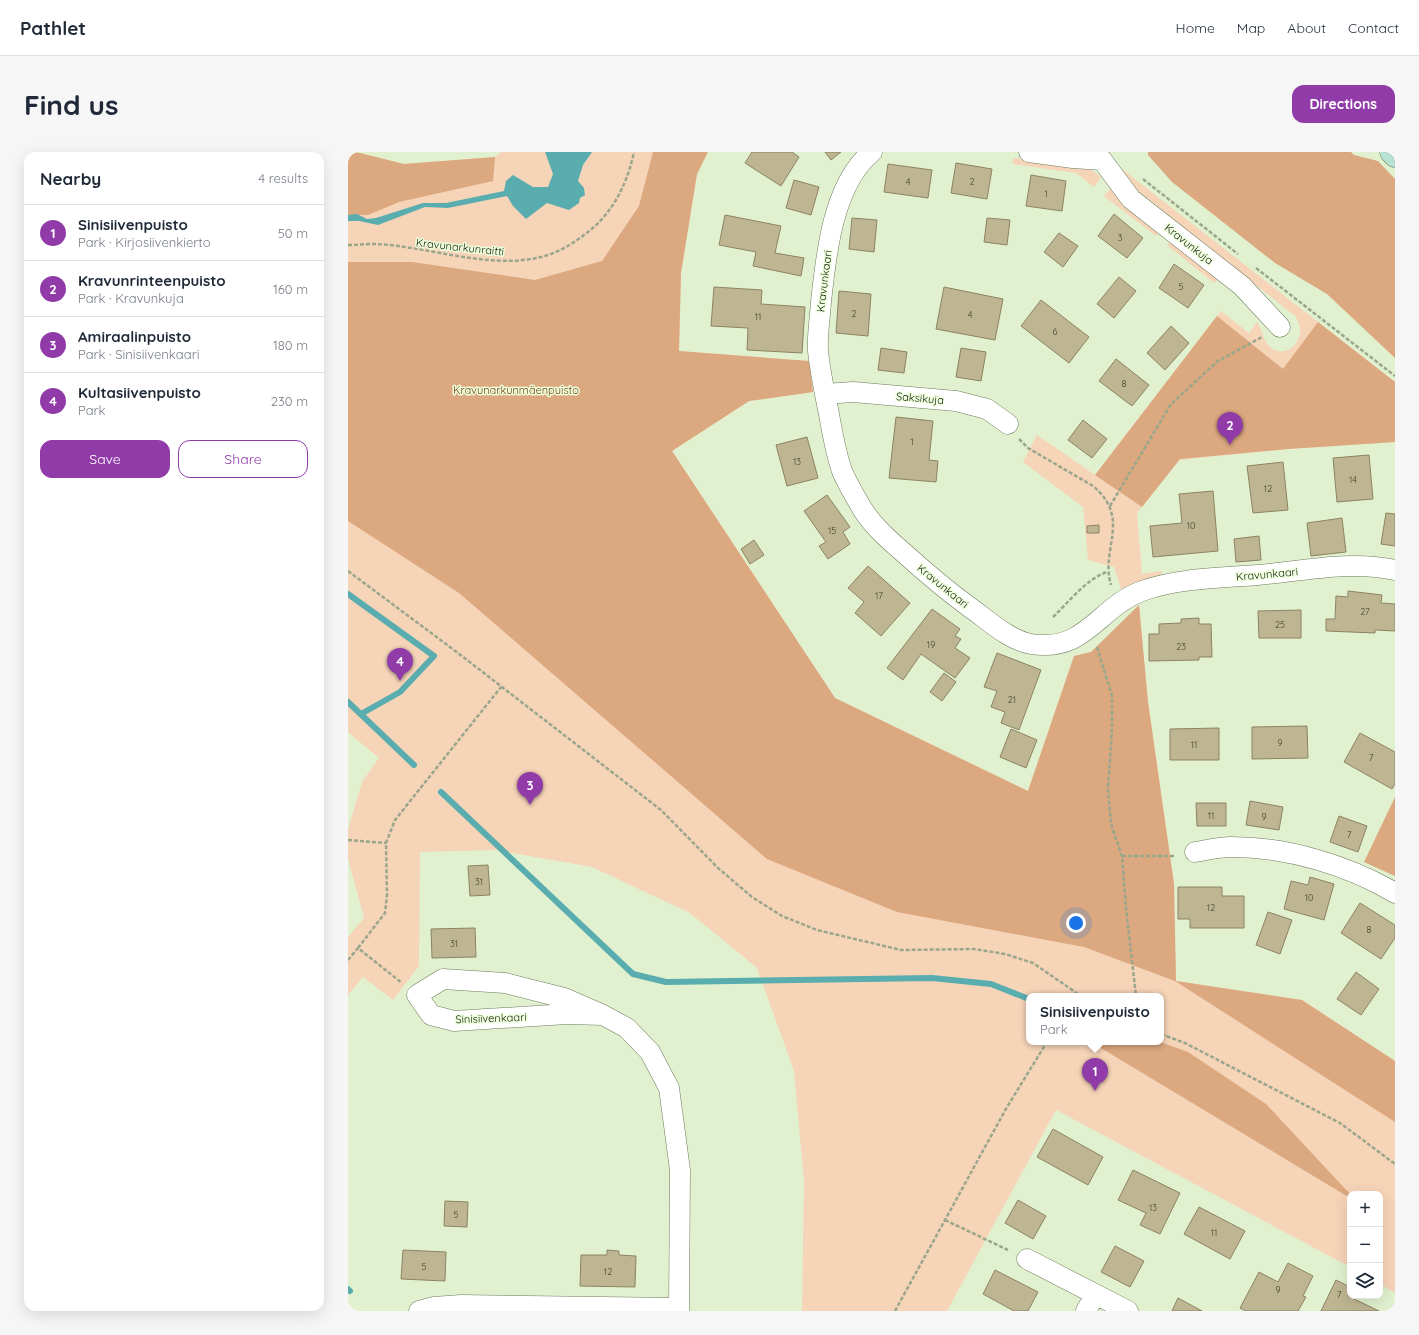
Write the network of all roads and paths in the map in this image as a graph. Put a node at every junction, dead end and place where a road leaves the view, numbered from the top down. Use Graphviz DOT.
graph roads {
  1 [pos="634,152"];
  2 [pos="872,152"];
  3 [pos="1029,152"];
  4 [pos="1391,152"];
  5 [pos="1105,156"];
  6 [pos="1395,156"];
  7 [pos="1140,176"];
  8 [pos="348,245"];
  9 [pos="1240,255"];
  10 [pos="1252,265"];
  11 [pos="1280,327"];
  12 [pos="1395,376"];
  13 [pos="825,394"];
  14 [pos="1008,424"];
  15 [pos="1110,506"];
  16 [pos="1395,570"];
  17 [pos="348,571"];
  18 [pos="1107,572"];
  19 [pos="1117,605"];
  20 [pos="1053,617"];
  21 [pos="1089,630"];
  22 [pos="501,687"];
  23 [pos="348,840"];
  24 [pos="386,843"];
  25 [pos="1195,852"];
  26 [pos="1122,856"];
  27 [pos="1395,893"];
  28 [pos="358,948"];
  29 [pos="348,960"];
  30 [pos="1073,993"];
  31 [pos="1136,993"];
  32 [pos="417,995"];
  33 [pos="603,1015"];
  34 [pos="1164,1035"];
  35 [pos="1046,1045"];
  36 [pos="1395,1164"];
  37 [pos="946,1220"];
  38 [pos="1027,1259"];
  39 [pos="1091,1303"];
  40 [pos="679,1310"];
  41 [pos="419,1311"];
  42 [pos="895,1311"];
  43 [pos="1128,1311"];
  1 -- 8 [label="path, Kravunarkunraitti"];
  2 -- 13 [label="street, Kravunkaari"];
  3 -- 5 [label="street"];
  4 -- 6 [label="street"];
  5 -- 11 [label="street, Kravunkuja"];
  7 -- 9 [label="path"];
  10 -- 12 [label="path"];
  11 -- 15 [label="path"];
  13 -- 14 [label="street, Saksikuja"];
  13 -- 21 [label="street, Kravunkaari"];
  14 -- 15 [label="path"];
  15 -- 18 [label="path"];
  16 -- 19 [label="street, Kravunkaari"];
  17 -- 22 [label="path"];
  18 -- 19 [label="path"];
  18 -- 20 [label="path"];
  19 -- 21 [label="street, Kravunkaari"];
  21 -- 26 [label="path"];
  22 -- 24 [label="path"];
  22 -- 30 [label="path"];
  23 -- 24 [label="path"];
  24 -- 28 [label="path"];
  25 -- 26 [label="path"];
  25 -- 27 [label="street"];
  26 -- 31 [label="path"];
  28 -- 29 [label="path"];
  28 -- 32 [label="path"];
  32 -- 33 [label="street, Sinisiivenkaari"];
  32 -- 33 [label="street, Sinisiivenkaari"];
  33 -- 40 [label="street, Sinisiivenkaari"];
  34 -- 36 [label="path"];
  35 -- 37 [label="path"];
  37 -- 38 [label="path"];
  37 -- 42 [label="path"];
  38 -- 39 [label="street"];
  39 -- 43 [label="street"];
  40 -- 41 [label="street"];
}
